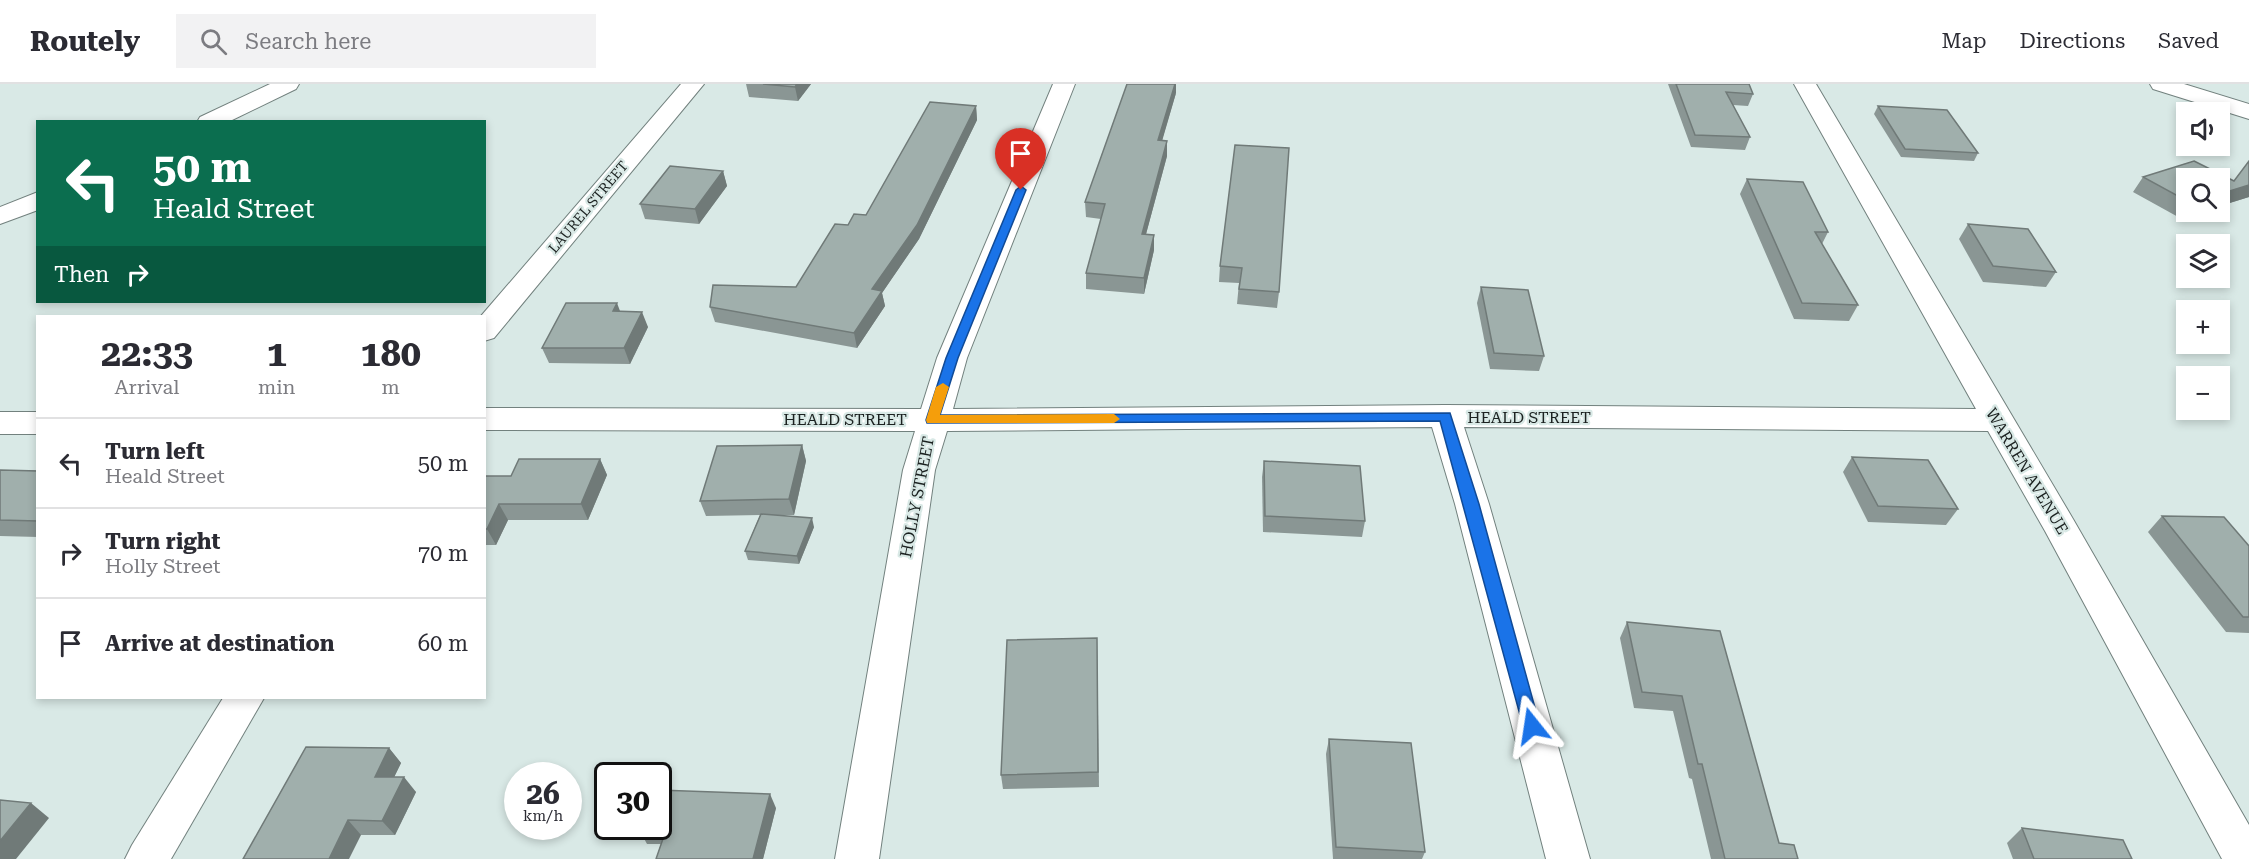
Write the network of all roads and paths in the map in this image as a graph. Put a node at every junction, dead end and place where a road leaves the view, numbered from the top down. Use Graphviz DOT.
graph roads {
  1 [pos="288,84"];
  2 [pos="693,84"];
  3 [pos="1064,84"];
  4 [pos="1805,84"];
  5 [pos="2161,84"];
  6 [pos="2249,112"];
  7 [pos="212,120"];
  8 [pos="36,201"];
  9 [pos="0,216"];
  10 [pos="486,330"];
  11 [pos="1445,416"];
  12 [pos="486,419"];
  13 [pos="932,420"];
  14 [pos="1997,420"];
  15 [pos="0,423"];
  16 [pos="36,423"];
  17 [pos="243,699"];
  18 [pos="147,859"];
  19 [pos="857,859"];
  20 [pos="1568,859"];
  21 [pos="2245,859"];
  1 -- 7 [label="street"];
  2 -- 10 [label="street, LAUREL STREET"];
  3 -- 13 [label="street, HOLLY STREET"];
  4 -- 14 [label="street, WARREN AVENUE"];
  5 -- 6 [label="street"];
  8 -- 9 [label="street"];
  11 -- 13 [label="street, HEALD STREET"];
  11 -- 14 [label="street, HEALD STREET"];
  11 -- 20 [label="street"];
  12 -- 13 [label="street, HEALD STREET"];
  13 -- 19 [label="street, HOLLY STREET"];
  14 -- 21 [label="street, WARREN AVENUE"];
  15 -- 16 [label="street"];
  17 -- 18 [label="street"];
}
